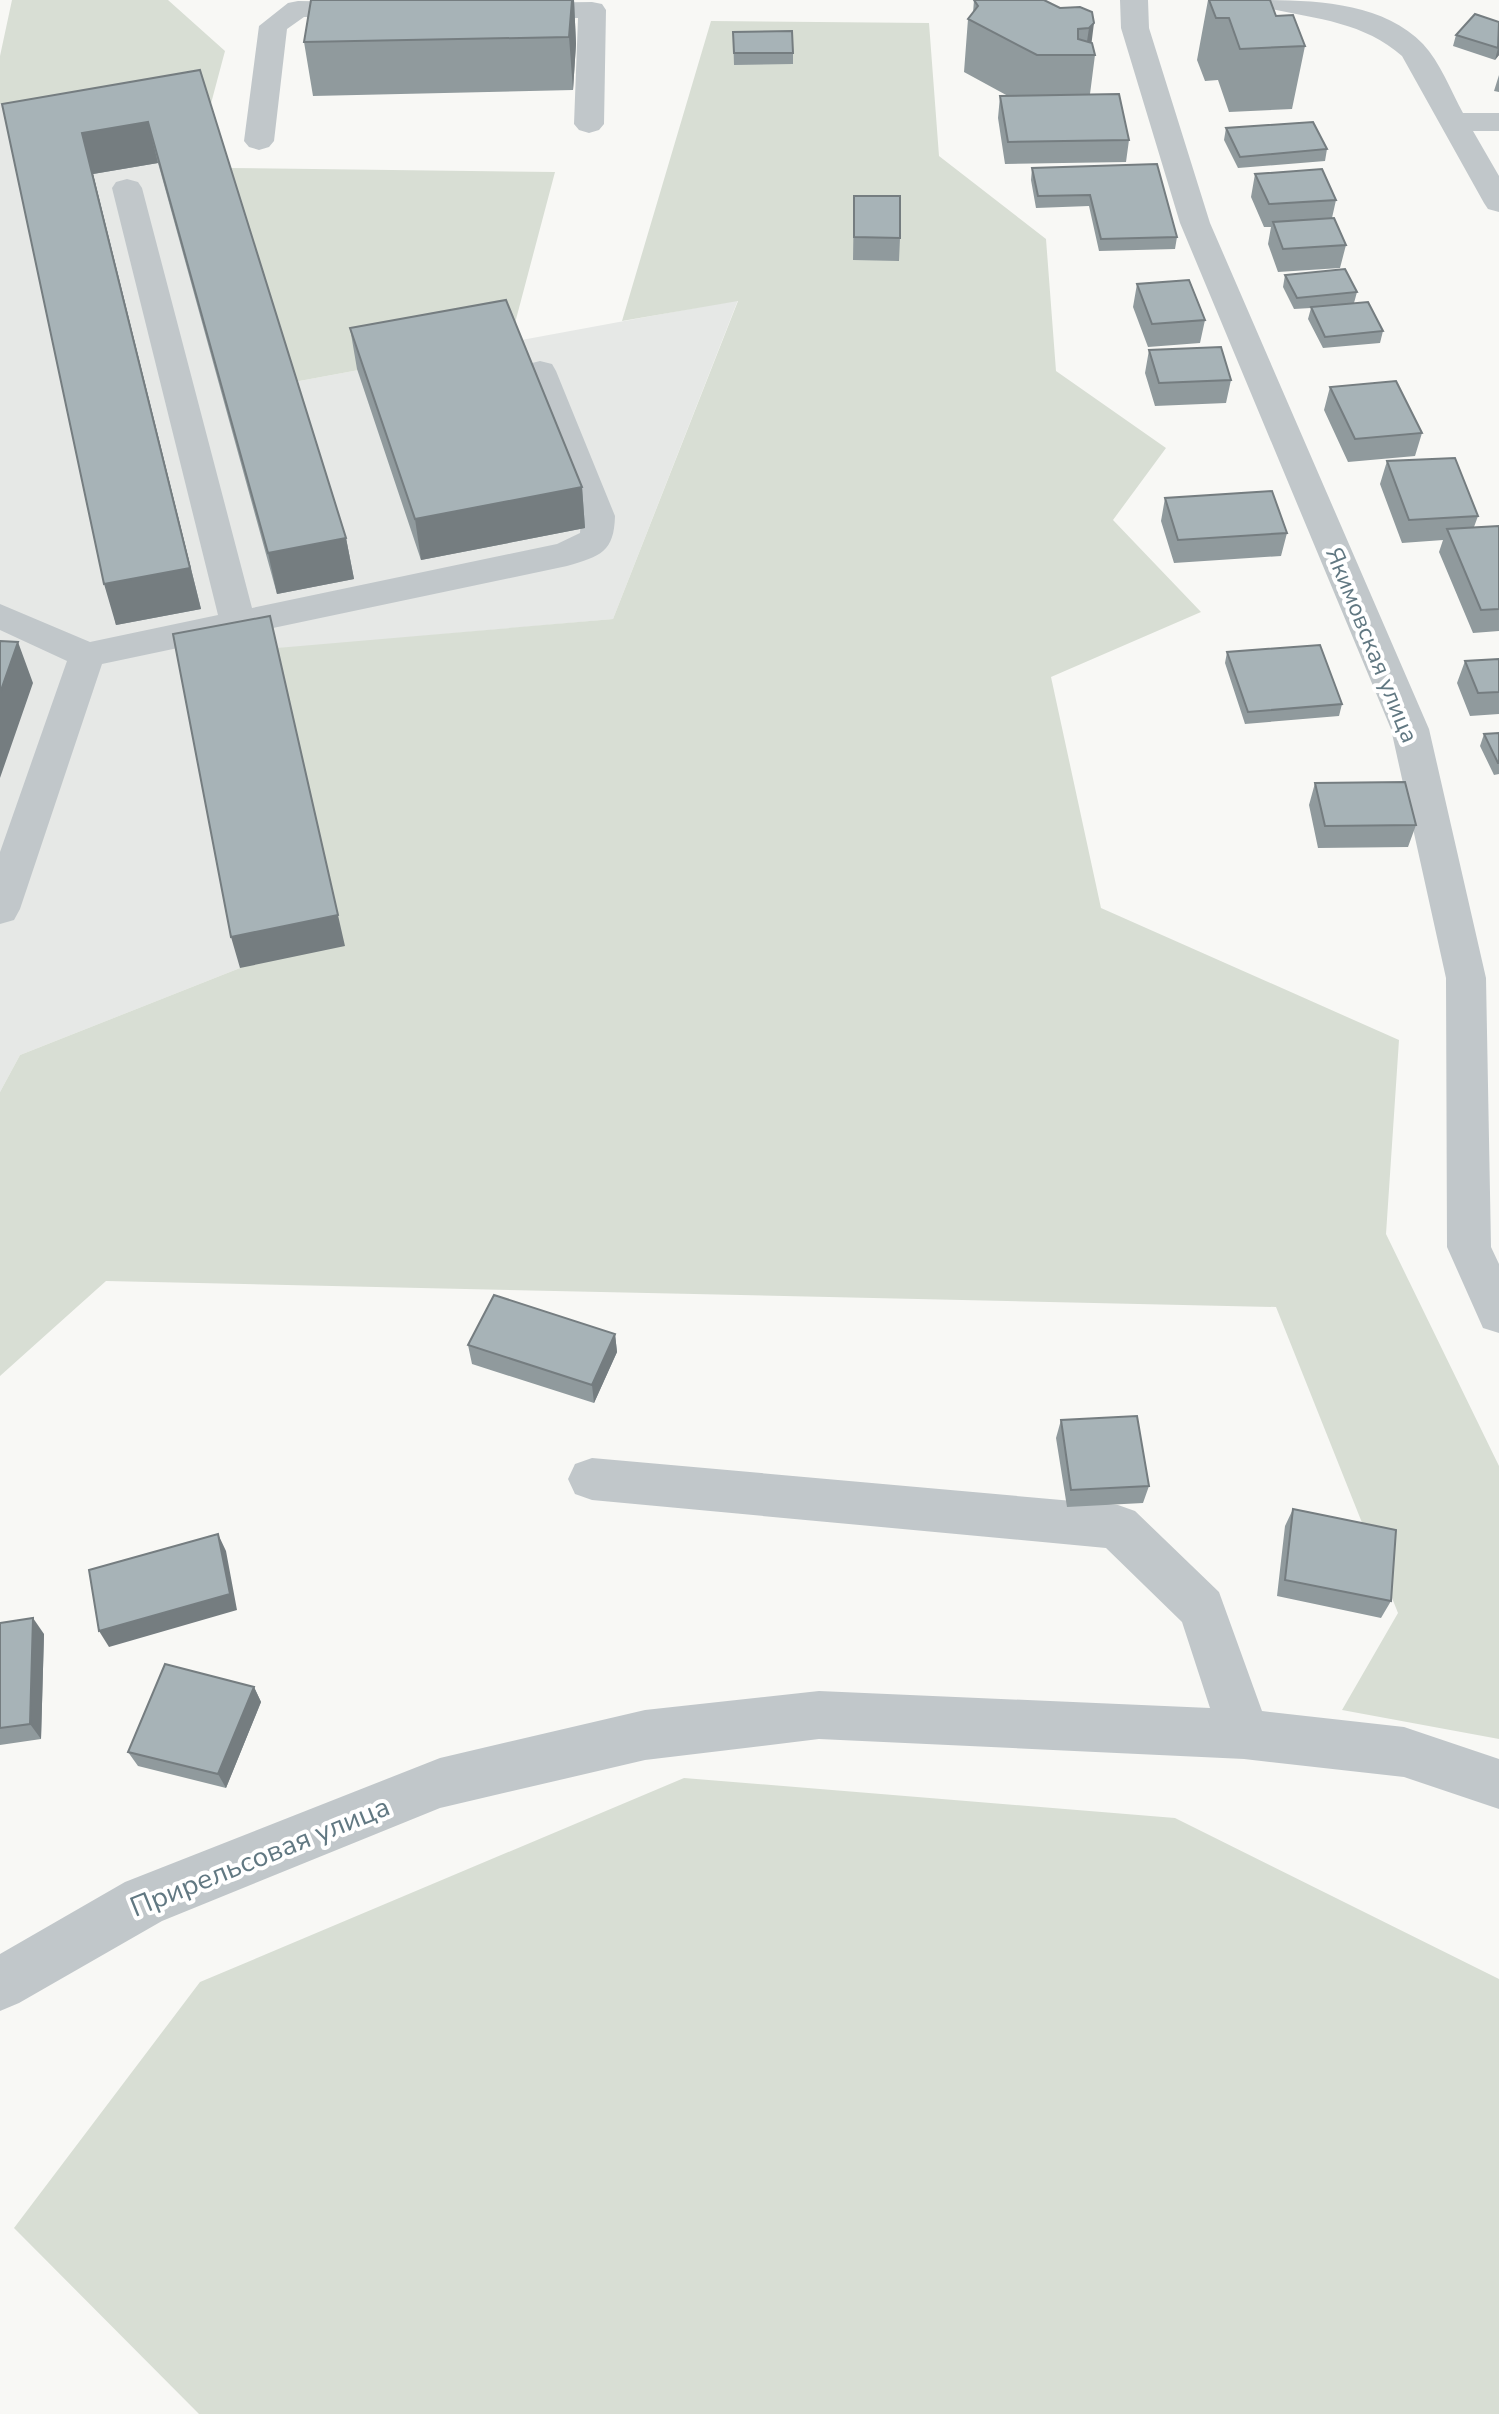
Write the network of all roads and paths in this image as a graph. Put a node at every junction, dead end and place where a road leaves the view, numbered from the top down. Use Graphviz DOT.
graph roads {
  1 [pos="1134,0"];
  2 [pos="1268,0"];
  3 [pos="401,11"];
  4 [pos="489,11"];
  5 [pos="1453,122"];
  6 [pos="1499,122"];
  7 [pos="589,124"];
  8 [pos="259,141"];
  9 [pos="127,188"];
  10 [pos="1499,203"];
  11 [pos="540,371"];
  12 [pos="0,616"];
  13 [pos="238,622"];
  14 [pos="87,655"];
  15 [pos="0,909"];
  16 [pos="1499,1314"];
  17 [pos="592,1479"];
  18 [pos="1244,1734"];
  19 [pos="1499,1784"];
  20 [pos="0,1984"];
  1 -- 16 [label="street, Якимовская улица"];
  2 -- 5 [label="street"];
  3 -- 8 [label="street"];
  4 -- 7 [label="street"];
  5 -- 6 [label="street"];
  5 -- 10 [label="street"];
  9 -- 13 [label="street"];
  11 -- 13 [label="street"];
  12 -- 14 [label="street"];
  13 -- 14 [label="street"];
  14 -- 15 [label="street"];
  17 -- 18 [label="street"];
  18 -- 19 [label="street, Прирельсовая улица"];
  18 -- 20 [label="street, Прирельсовая улица"];
}
